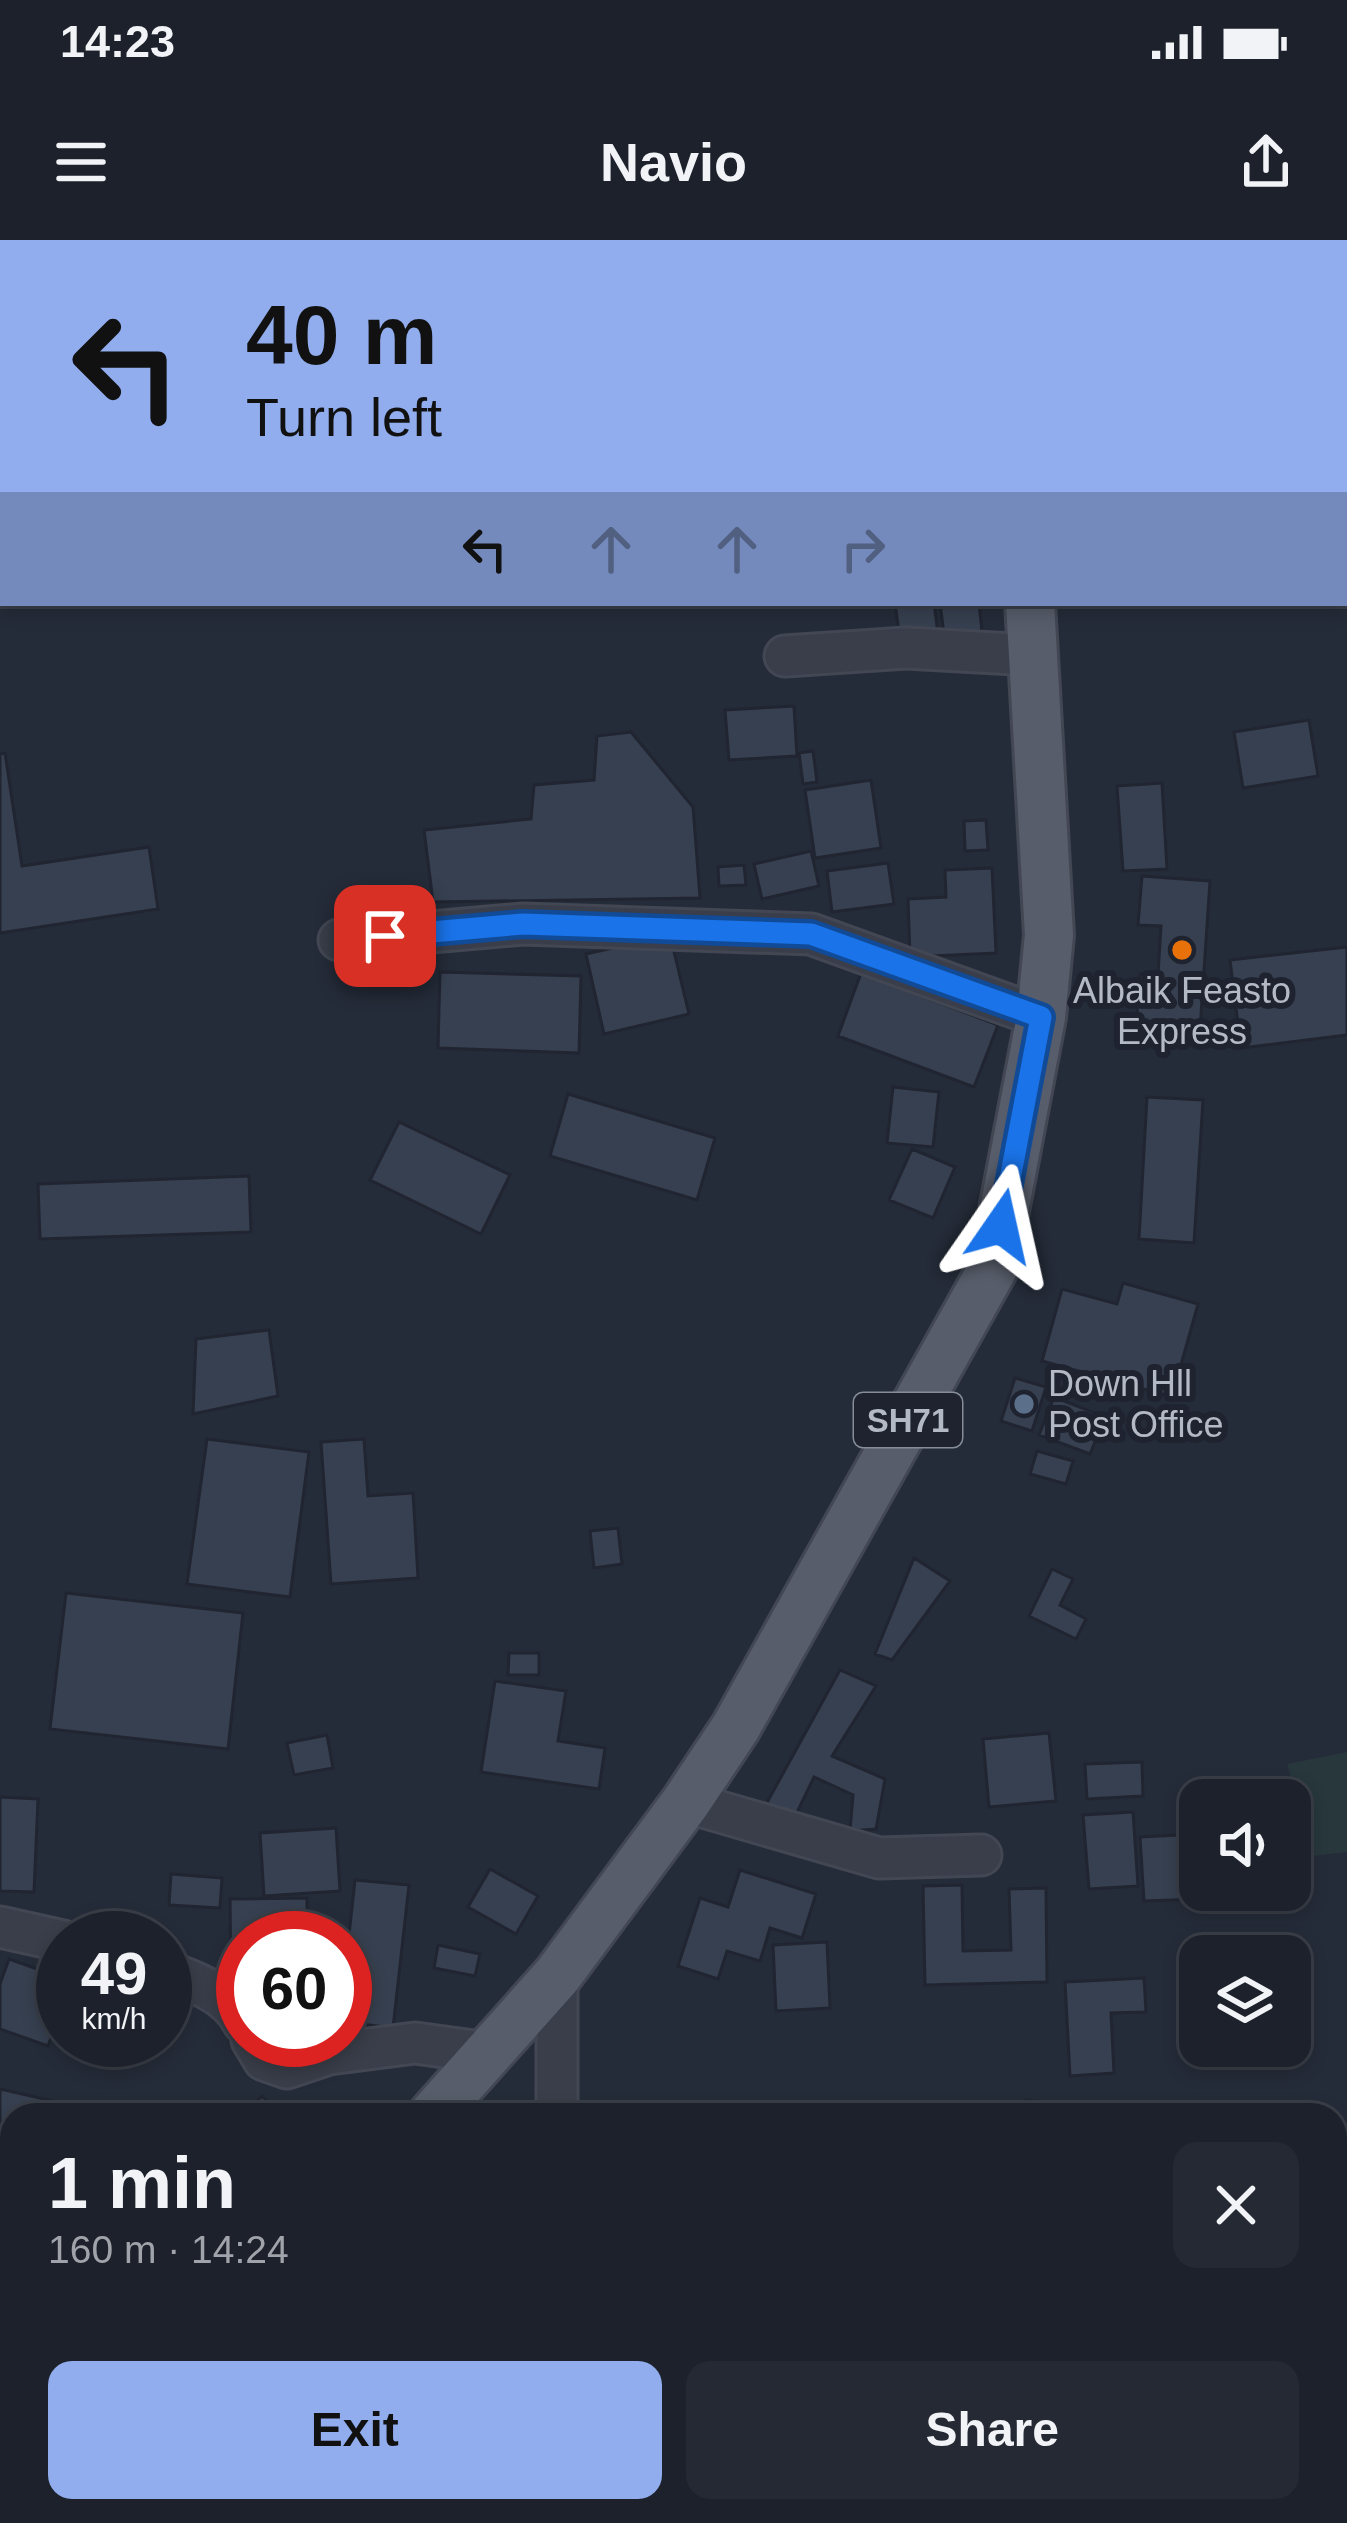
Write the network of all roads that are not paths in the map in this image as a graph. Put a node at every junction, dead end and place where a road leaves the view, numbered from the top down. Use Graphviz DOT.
graph roads {
  1 [pos="1030,606"];
  2 [pos="1033,655"];
  3 [pos="785,656"];
  4 [pos="339,940"];
  5 [pos="1041,1017"];
  6 [pos="686,1802"];
  7 [pos="981,1855"];
  8 [pos="0,1927"];
  9 [pos="36,1935"];
  10 [pos="557,1976"];
  11 [pos="372,2049"];
  12 [pos="488,2053"];
  13 [pos="444,2103"];
  14 [pos="556,2103"];
  1 -- 2 [label="main road, SH71"];
  2 -- 3 [label="street"];
  2 -- 5 [label="main road, SH71"];
  4 -- 5 [label="street"];
  5 -- 6 [label="main road, SH71"];
  6 -- 7 [label="street"];
  6 -- 10 [label="main road, SH71"];
  8 -- 9 [label="street"];
  10 -- 12 [label="main road, SH71"];
  10 -- 14 [label="street"];
  11 -- 12 [label="street"];
  12 -- 13 [label="main road, SH71"];
}
